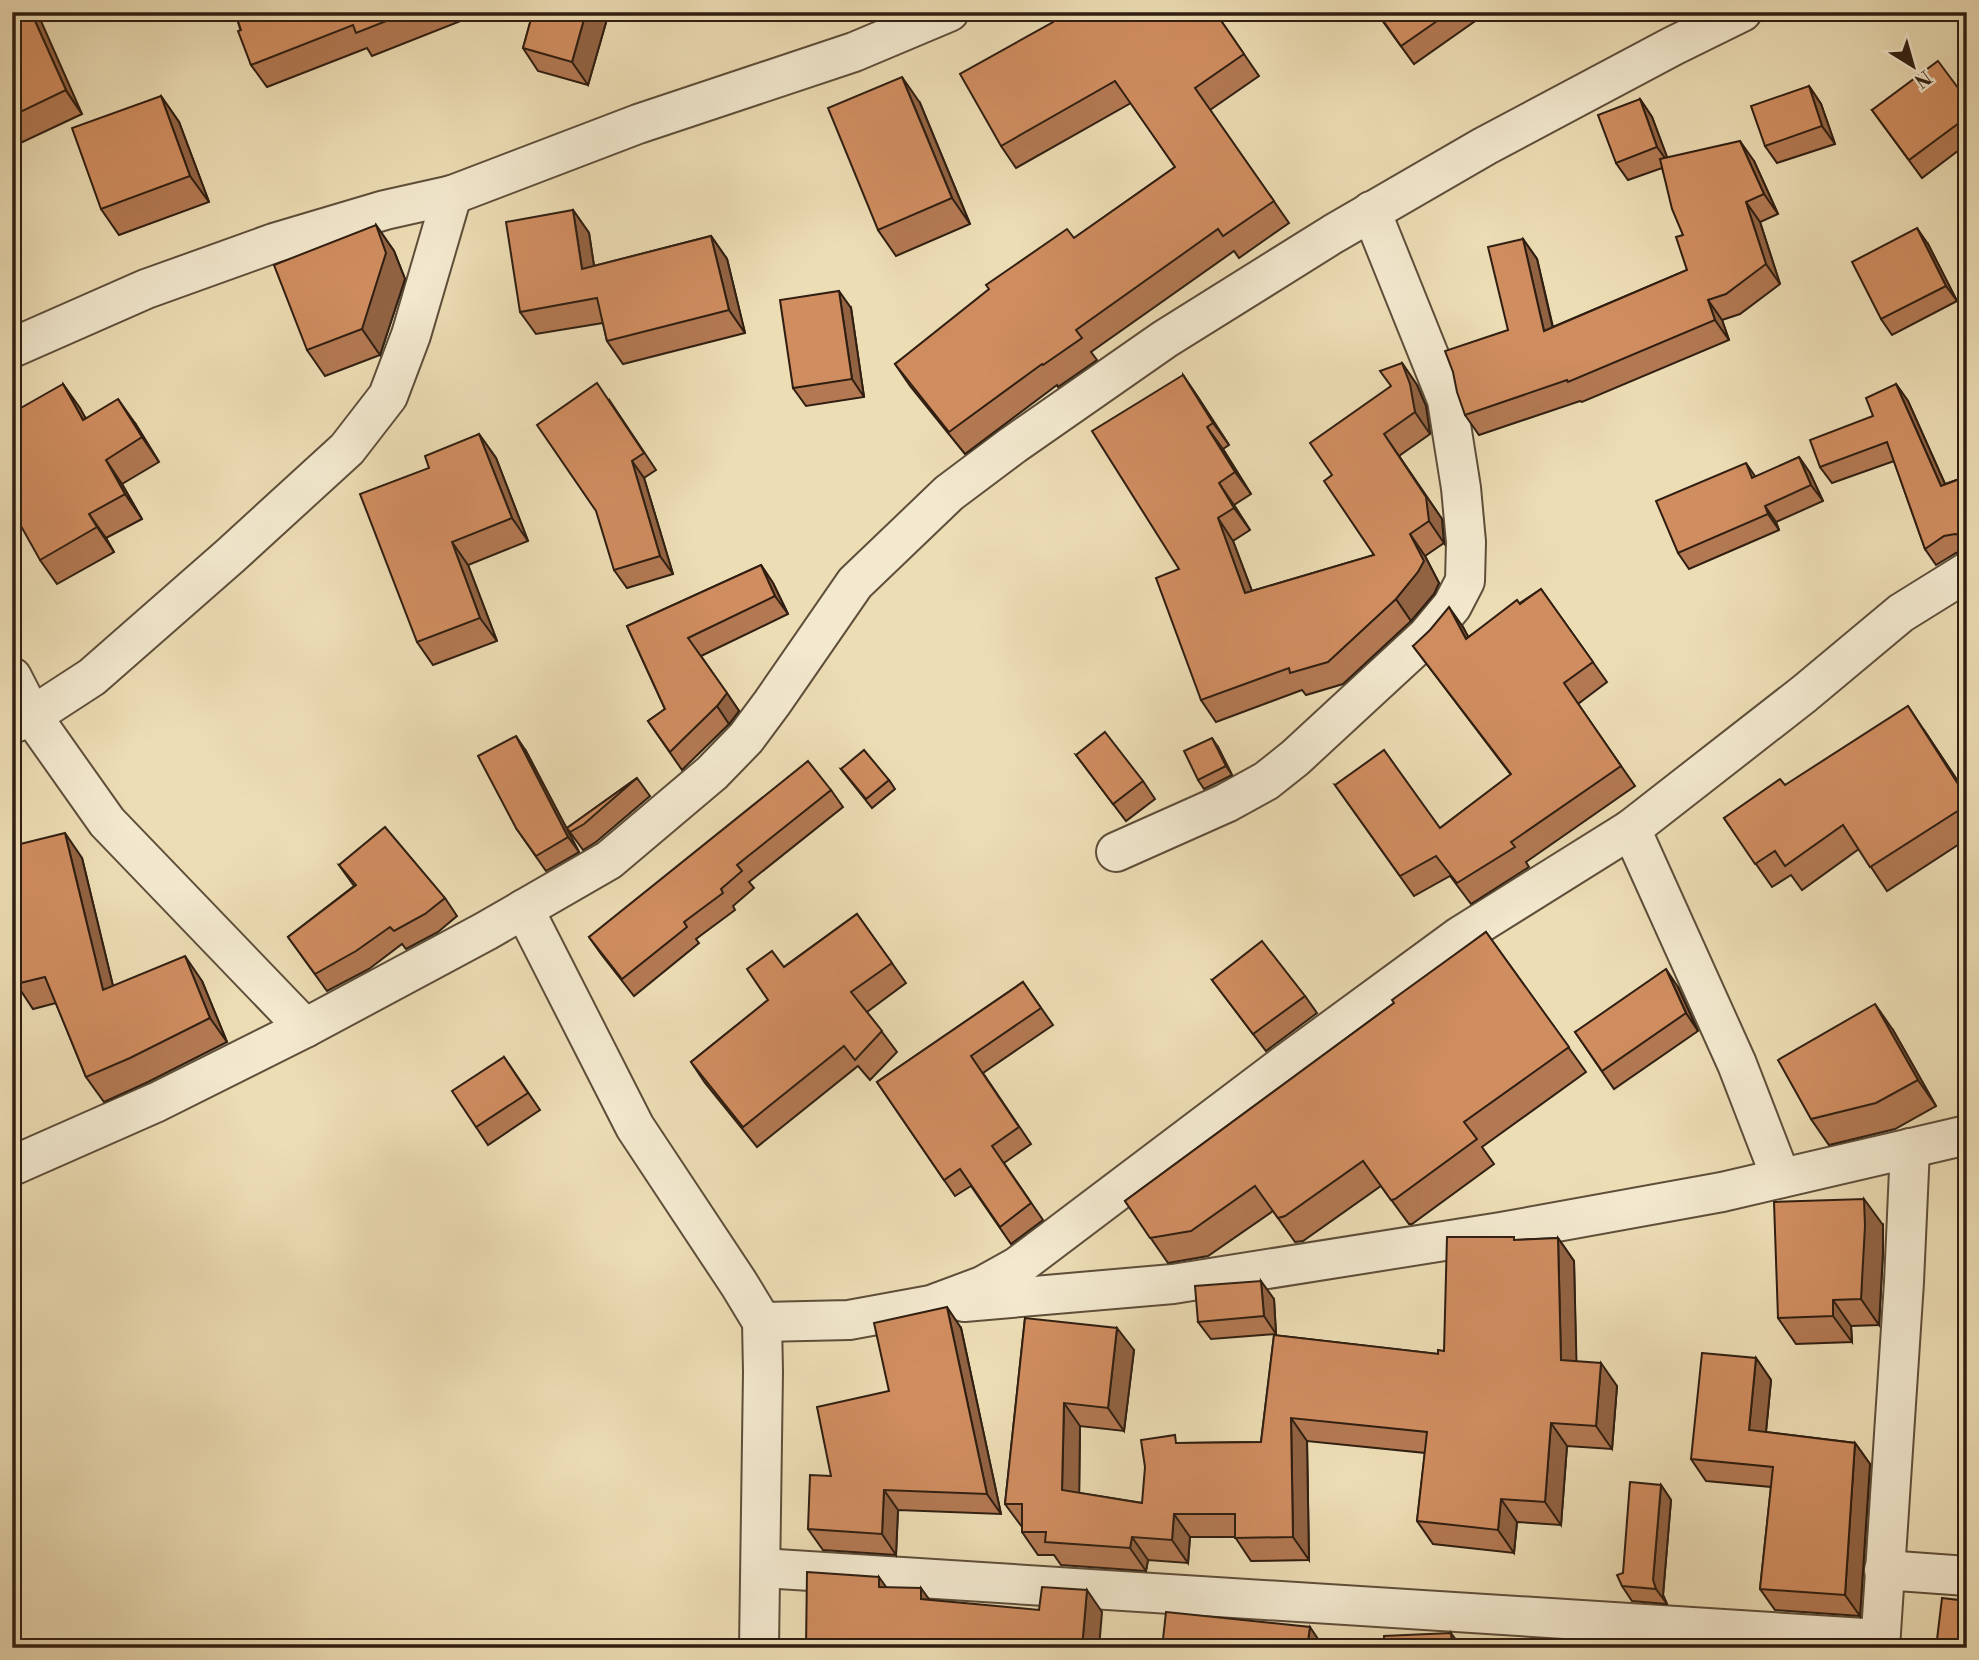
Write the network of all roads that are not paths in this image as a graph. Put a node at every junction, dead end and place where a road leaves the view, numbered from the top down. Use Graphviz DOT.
graph roads {
  1 [pos="949,12"];
  2 [pos="1742,12"];
  3 [pos="452,195"];
  4 [pos="1371,211"];
  5 [pos="12,348"];
  6 [pos="1967,572"];
  7 [pos="12,677"];
  8 [pos="22,720"];
  9 [pos="1631,829"];
  10 [pos="1116,852"];
  11 [pos="524,909"];
  12 [pos="305,1028"];
  13 [pos="1967,1135"];
  14 [pos="1910,1148"];
  15 [pos="12,1166"];
  16 [pos="1781,1178"];
  17 [pos="931,1305"];
  18 [pos="762,1322"];
  19 [pos="761,1568"];
  20 [pos="1884,1570"];
  21 [pos="1967,1576"];
  22 [pos="1880,1643"];
  23 [pos="759,1648"];
  1 -- 3 [label="street"];
  2 -- 4 [label="street"];
  3 -- 5 [label="street"];
  3 -- 8 [label="street"];
  4 -- 10 [label="street"];
  4 -- 11 [label="street"];
  6 -- 9 [label="street"];
  7 -- 8 [label="street"];
  8 -- 12 [label="street"];
  9 -- 16 [label="street"];
  9 -- 17 [label="street"];
  11 -- 12 [label="street"];
  11 -- 18 [label="street"];
  12 -- 15 [label="street"];
  13 -- 14 [label="street"];
  14 -- 16 [label="street"];
  14 -- 20 [label="street"];
  16 -- 17 [label="street"];
  17 -- 18 [label="street"];
  18 -- 19 [label="street"];
  19 -- 22 [label="street"];
  19 -- 23 [label="street"];
  20 -- 21 [label="street"];
  20 -- 22 [label="street"];
}
